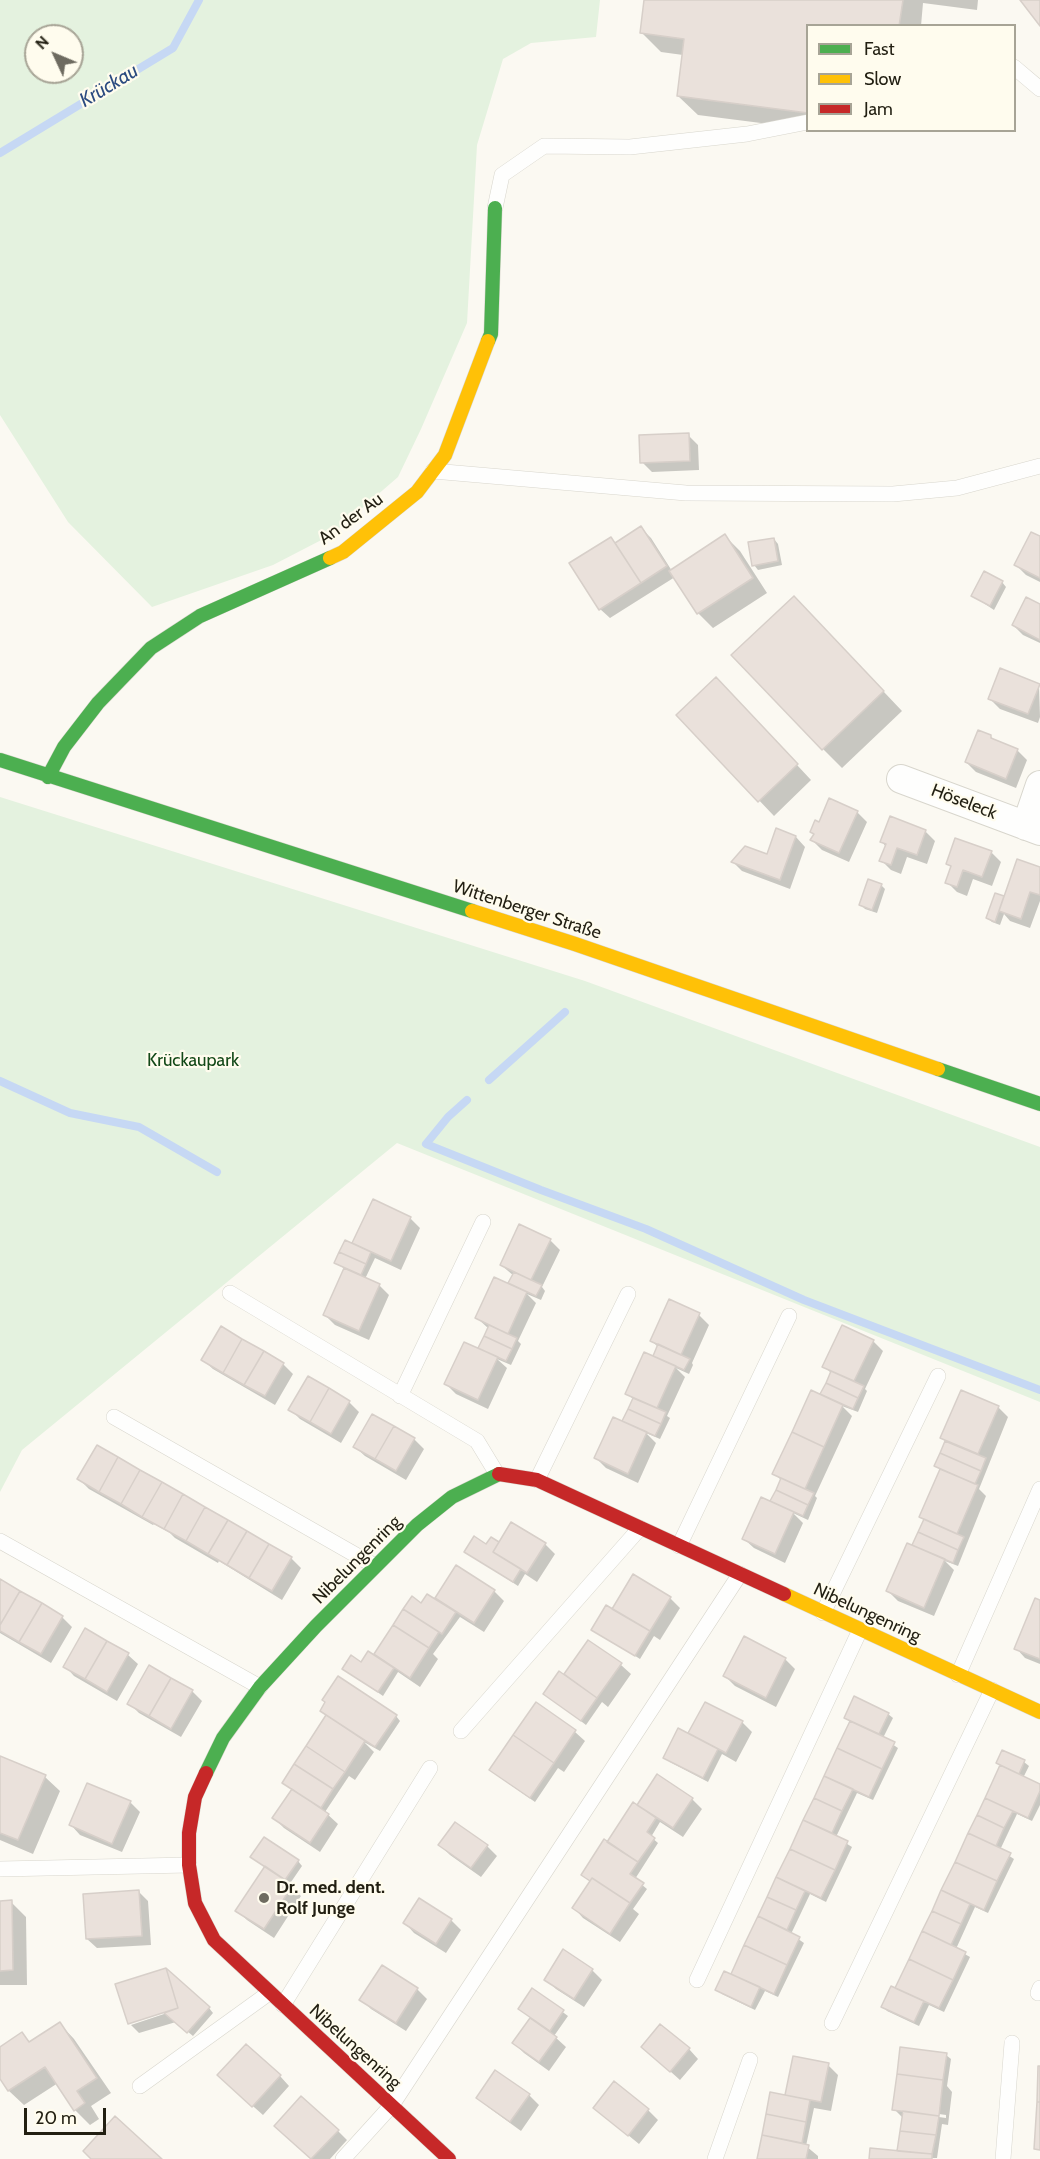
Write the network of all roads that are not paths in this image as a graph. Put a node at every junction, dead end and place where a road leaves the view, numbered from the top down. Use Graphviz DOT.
graph roads {
  1 [pos="1016,69"];
  2 [pos="1040,89"];
  3 [pos="806,122"];
  4 [pos="495,208"];
  5 [pos="1040,466"];
  6 [pos="434,471"];
  7 [pos="0,760"];
  8 [pos="48,777"];
  9 [pos="902,779"];
  10 [pos="1040,784"];
  11 [pos="1033,828"];
  12 [pos="1040,1104"];
  13 [pos="483,1222"];
  14 [pos="230,1293"];
  15 [pos="628,1293"];
  16 [pos="789,1316"];
  17 [pos="938,1376"];
  18 [pos="400,1396"];
  19 [pos="114,1417"];
  20 [pos="497,1474"];
  21 [pos="537,1480"];
  22 [pos="1040,1490"];
  23 [pos="640,1528"];
  24 [pos="0,1541"];
  25 [pos="679,1546"];
  26 [pos="375,1566"];
  27 [pos="740,1575"];
  28 [pos="823,1613"];
  29 [pos="860,1630"];
  30 [pos="958,1675"];
  31 [pos="260,1687"];
  32 [pos="992,1690"];
  33 [pos="1040,1712"];
  34 [pos="461,1731"];
  35 [pos="430,1768"];
  36 [pos="189,1865"];
  37 [pos="0,1869"];
  38 [pos="697,1980"];
  39 [pos="269,1993"];
  40 [pos="283,2005"];
  41 [pos="832,2024"];
  42 [pos="1012,2043"];
  43 [pos="750,2060"];
  44 [pos="140,2086"];
  45 [pos="392,2104"];
  46 [pos="343,2159"];
  47 [pos="450,2159"];
  48 [pos="715,2159"];
  49 [pos="1003,2159"];
  1 -- 2 [label="lane"];
  3 -- 4 [label="lane"];
  4 -- 6 [label="street, An der Au"];
  5 -- 6 [label="lane"];
  6 -- 8 [label="street, An der Au"];
  7 -- 8 [label="street, Wittenberger Straße"];
  8 -- 12 [label="street, Wittenberger Straße"];
  9 -- 11 [label="street, Höseleck"];
  10 -- 11 [label="street, Höseleck"];
  13 -- 18 [label="lane"];
  14 -- 18 [label="lane"];
  15 -- 21 [label="lane"];
  16 -- 25 [label="lane"];
  17 -- 28 [label="lane"];
  18 -- 20 [label="lane"];
  19 -- 26 [label="lane"];
  20 -- 21 [label="street, Nibelungenring"];
  20 -- 26 [label="street, Nibelungenring"];
  21 -- 23 [label="street, Nibelungenring"];
  22 -- 30 [label="lane"];
  23 -- 25 [label="street, Nibelungenring"];
  23 -- 34 [label="lane"];
  24 -- 31 [label="lane"];
  25 -- 27 [label="street, Nibelungenring"];
  26 -- 31 [label="street, Nibelungenring"];
  27 -- 28 [label="street, Nibelungenring"];
  27 -- 45 [label="lane"];
  28 -- 29 [label="street, Nibelungenring"];
  29 -- 30 [label="street, Nibelungenring"];
  29 -- 38 [label="lane"];
  30 -- 32 [label="street, Nibelungenring"];
  31 -- 36 [label="street, Nibelungenring"];
  32 -- 33 [label="street, Nibelungenring"];
  32 -- 41 [label="lane"];
  35 -- 40 [label="lane"];
  36 -- 37 [label="lane"];
  36 -- 39 [label="street, Nibelungenring"];
  39 -- 40 [label="street, Nibelungenring"];
  39 -- 44 [label="lane"];
  40 -- 45 [label="street, Nibelungenring"];
  42 -- 49 [label="lane"];
  43 -- 48 [label="lane"];
  45 -- 46 [label="lane"];
  45 -- 47 [label="street, Nibelungenring"];
}
